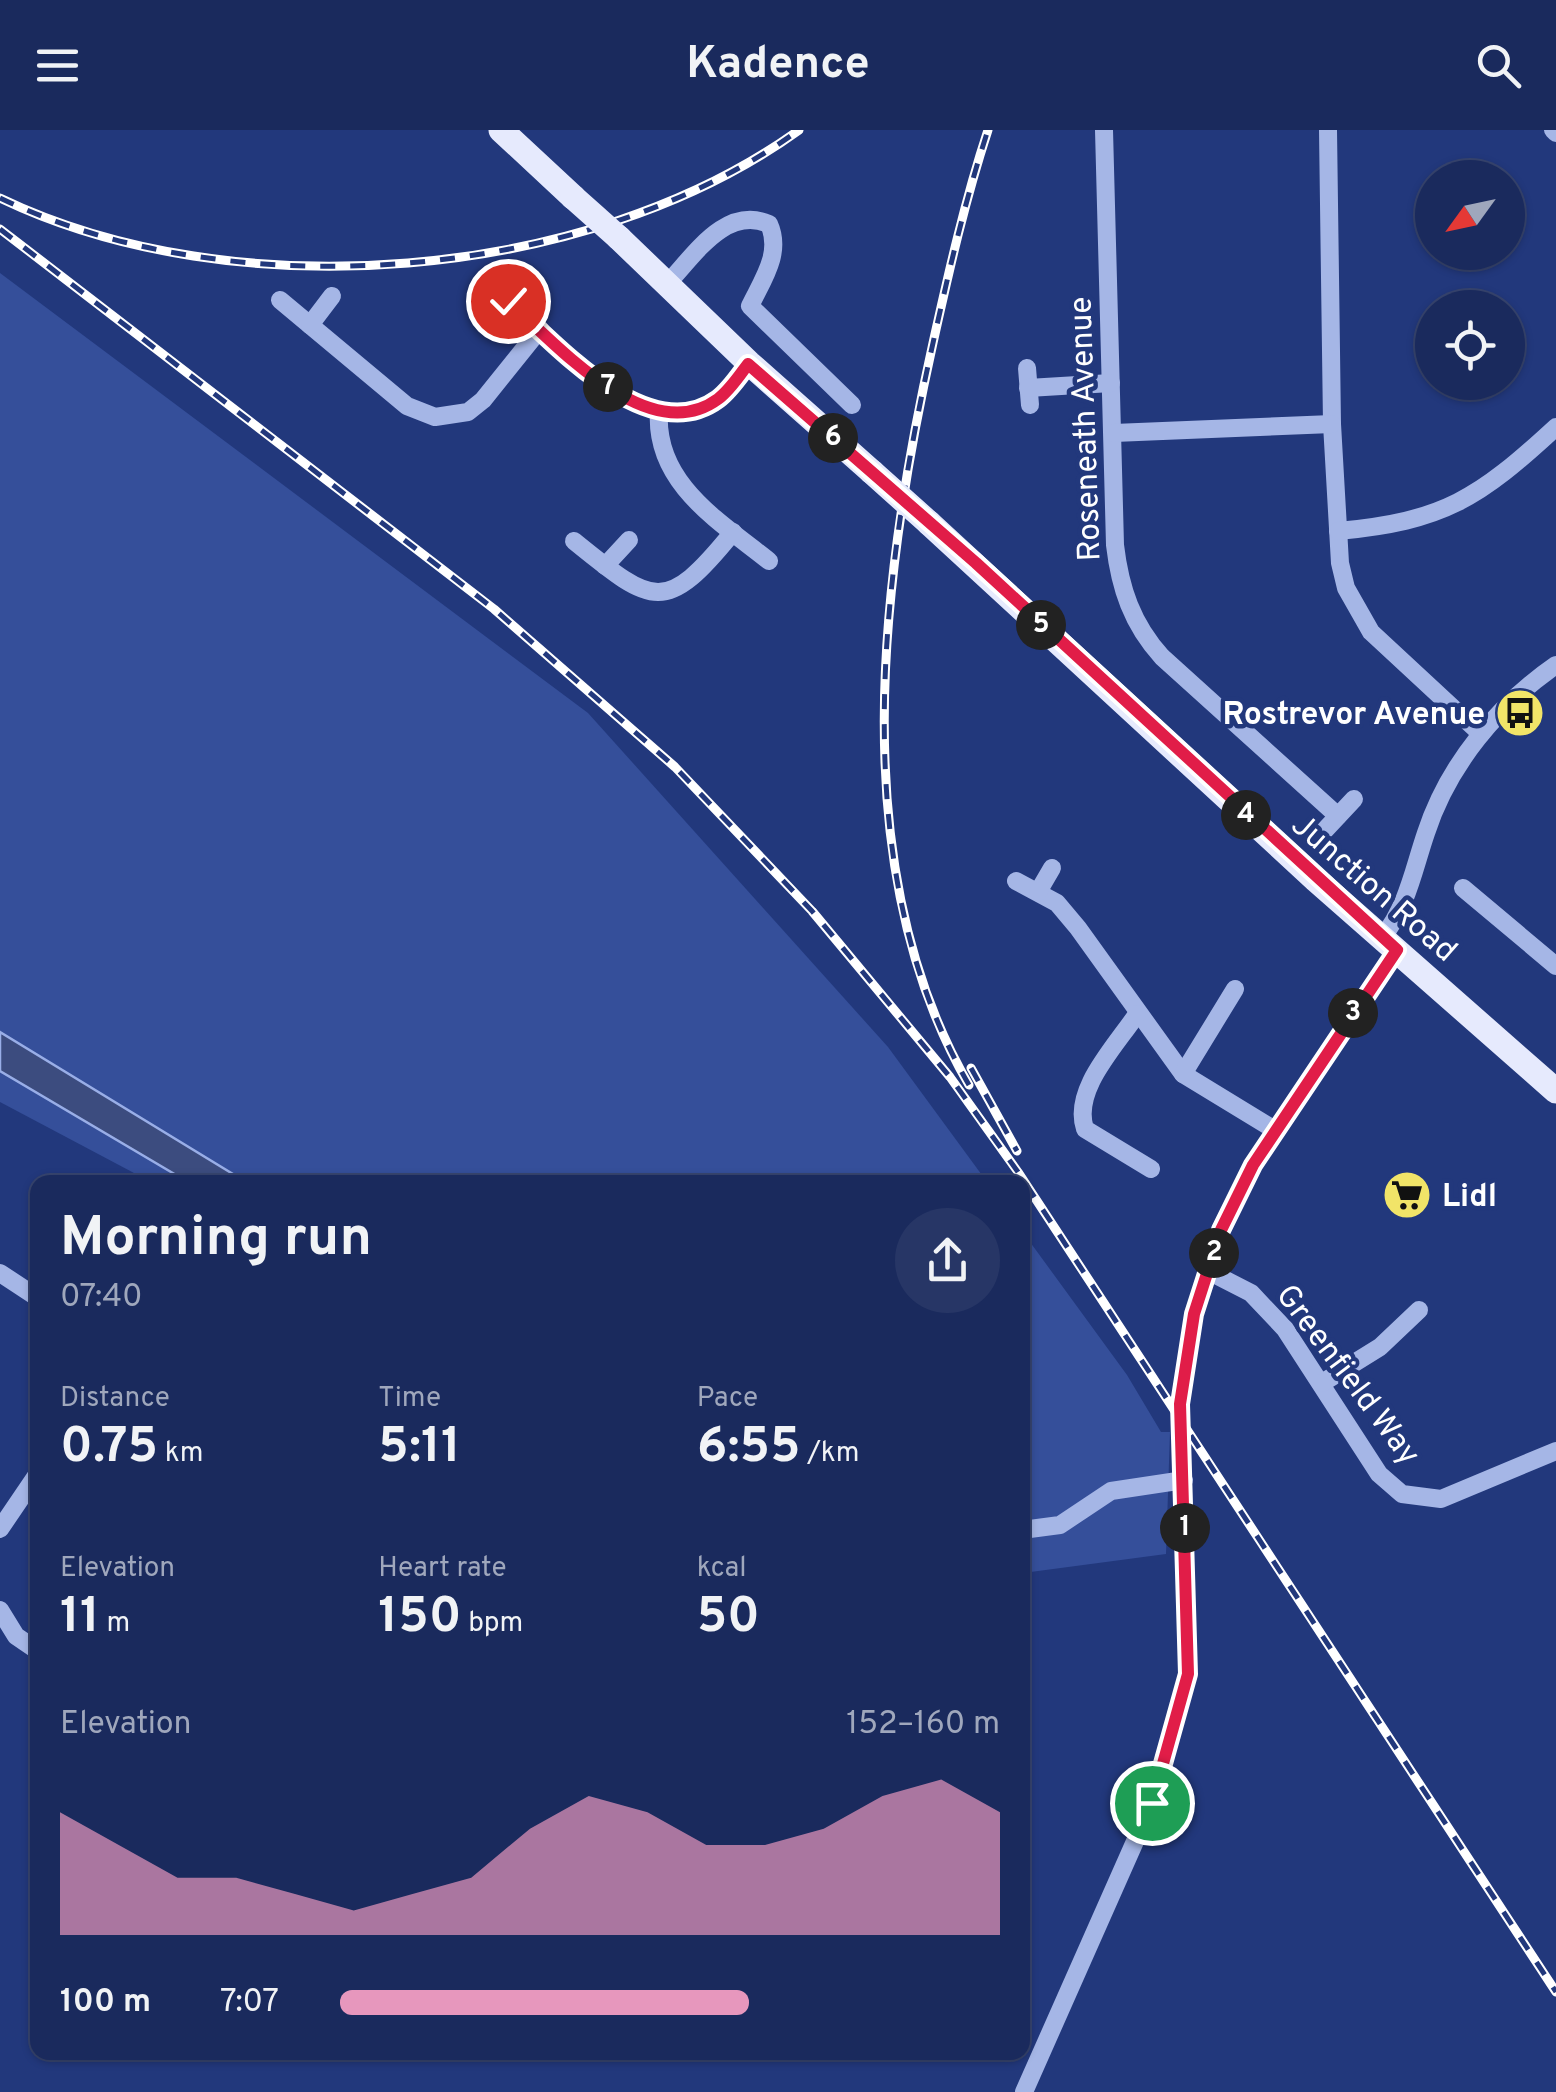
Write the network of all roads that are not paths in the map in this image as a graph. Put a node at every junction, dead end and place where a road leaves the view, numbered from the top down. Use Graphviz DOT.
graph roads {
  1 [pos="501,130"];
  2 [pos="1104,130"];
  3 [pos="1328,130"];
  4 [pos="666,285"];
  5 [pos="332,296"];
  6 [pos="280,300"];
  7 [pos="508,301"];
  8 [pos="310,324"];
  9 [pos="540,330"];
  10 [pos="748,364"];
  11 [pos="1027,368"];
  12 [pos="1111,383"];
  13 [pos="852,405"];
  14 [pos="659,411"];
  15 [pos="1332,424"];
  16 [pos="1556,427"];
  17 [pos="1114,433"];
  18 [pos="1338,531"];
  19 [pos="733,532"];
  20 [pos="629,540"];
  21 [pos="574,541"];
  22 [pos="769,561"];
  23 [pos="605,566"];
  24 [pos="1556,664"];
  25 [pos="1481,734"];
  26 [pos="1354,799"];
  27 [pos="1052,868"];
  28 [pos="1016,881"];
  29 [pos="1463,888"];
  30 [pos="1038,892"];
  31 [pos="1390,944"];
  32 [pos="1556,966"];
  33 [pos="1235,989"];
  34 [pos="1137,1014"];
  35 [pos="1182,1074"];
  36 [pos="1556,1091"];
  37 [pos="1276,1130"];
  38 [pos="1151,1170"];
  39 [pos="1208,1271"];
  40 [pos="0,1274"];
  41 [pos="30,1293"];
  42 [pos="1419,1310"];
  43 [pos="1322,1383"];
  44 [pos="1556,1451"];
  45 [pos="1184,1480"];
  46 [pos="30,1484"];
  47 [pos="0,1529"];
  48 [pos="1030,1529"];
  49 [pos="0,1610"];
  50 [pos="30,1646"];
  51 [pos="1024,2092"];
  1 -- 4 [label="main road, Junction Road, bridge"];
  2 -- 12 [label="street, Roseneath Avenue"];
  3 -- 15 [label="street"];
  4 -- 10 [label="main road, Junction Road"];
  4 -- 13 [label="street"];
  5 -- 8 [label="street"];
  6 -- 8 [label="street"];
  7 -- 9 [label="street"];
  8 -- 9 [label="street"];
  9 -- 14 [label="street"];
  10 -- 14 [label="street"];
  10 -- 31 [label="main road, Junction Road, bridge"];
  11 -- 12 [label="street"];
  12 -- 17 [label="street, Roseneath Avenue"];
  14 -- 19 [label="street"];
  15 -- 17 [label="street"];
  15 -- 18 [label="street"];
  16 -- 18 [label="street"];
  17 -- 26 [label="street, Roseneath Avenue"];
  18 -- 25 [label="street"];
  19 -- 22 [label="street"];
  19 -- 23 [label="street"];
  20 -- 23 [label="street"];
  21 -- 23 [label="street"];
  24 -- 25 [label="street"];
  25 -- 31 [label="street"];
  27 -- 30 [label="street"];
  28 -- 30 [label="street"];
  29 -- 32 [label="street"];
  30 -- 34 [label="street"];
  31 -- 36 [label="main road, Junction Road"];
  31 -- 37 [label="street"];
  33 -- 35 [label="street"];
  34 -- 35 [label="street"];
  34 -- 38 [label="street"];
  35 -- 37 [label="street"];
  37 -- 39 [label="street"];
  39 -- 43 [label="street, Greenfield Way"];
  39 -- 45 [label="street"];
  40 -- 41 [label="street"];
  42 -- 43 [label="street"];
  43 -- 44 [label="street, Greenfield Way"];
  45 -- 48 [label="street"];
  45 -- 51 [label="street"];
  46 -- 47 [label="street"];
  49 -- 50 [label="street"];
}
